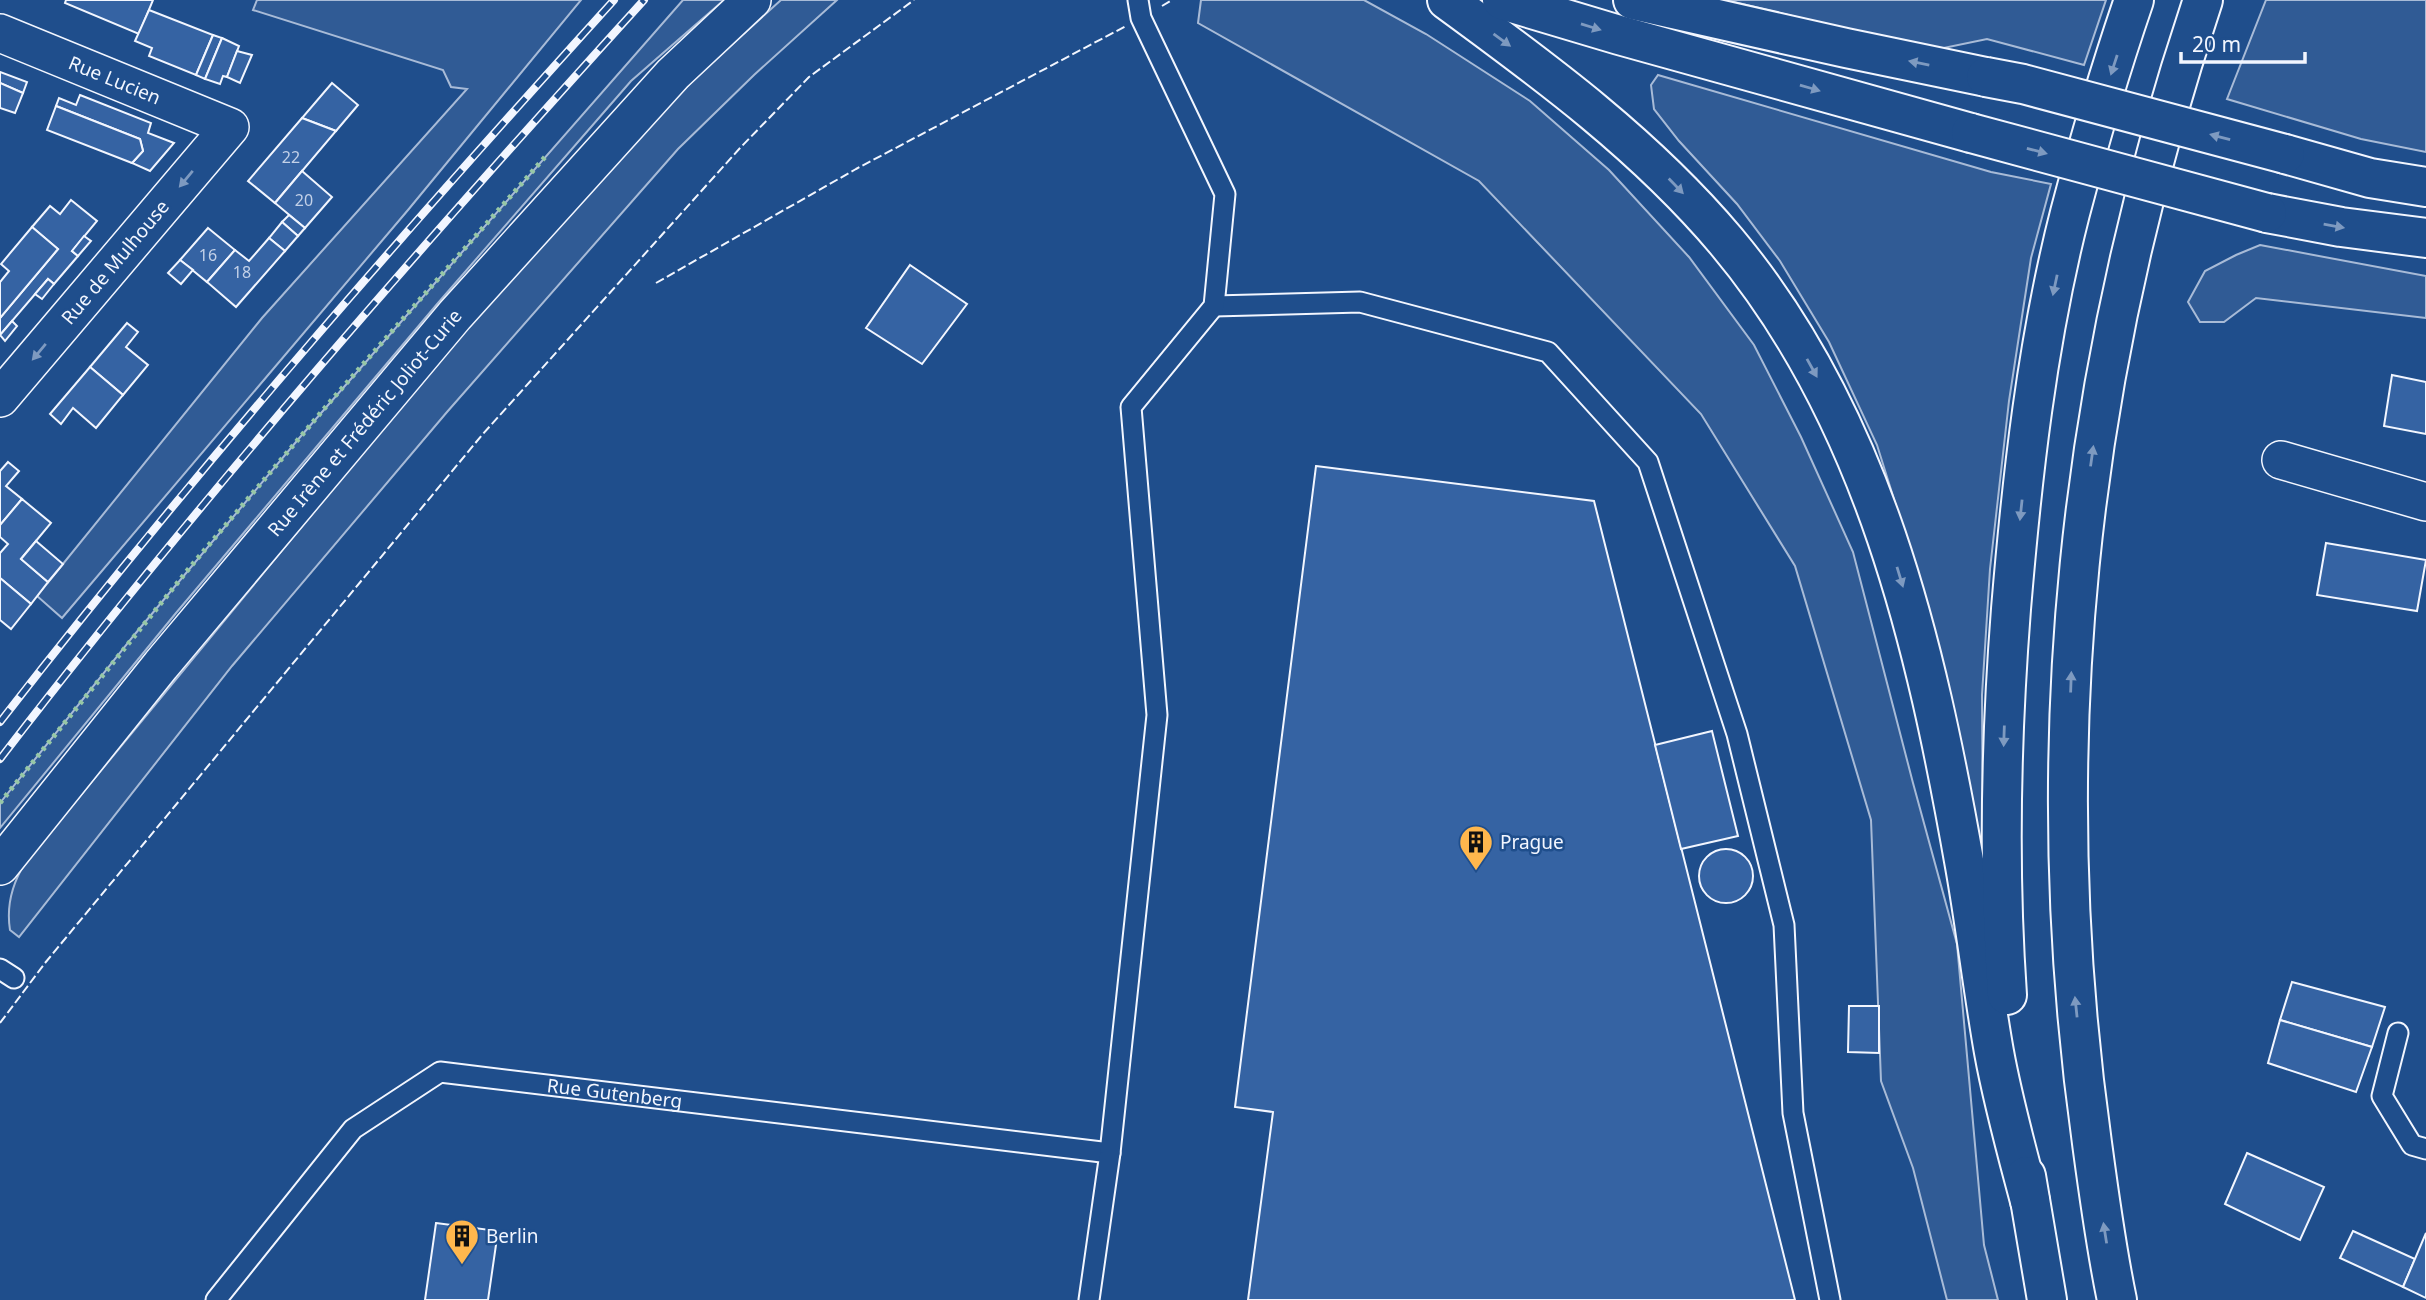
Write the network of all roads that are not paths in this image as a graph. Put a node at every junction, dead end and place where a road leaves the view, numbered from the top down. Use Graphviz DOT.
graph roads {
  1 [pos="752,0"];
  2 [pos="1138,0"];
  3 [pos="1447,0"];
  4 [pos="1502,0"];
  5 [pos="1633,0"];
  6 [pos="2134,0"];
  7 [pos="2203,0"];
  8 [pos="2213,0"];
  9 [pos="0,33"];
  10 [pos="2188,46"];
  11 [pos="230,127"];
  12 [pos="2426,187"];
  13 [pos="2426,238"];
  14 [pos="1214,306"];
  15 [pos="0,398"];
  16 [pos="2281,460"];
  17 [pos="2426,502"];
  18 [pos="0,866"];
  19 [pos="2398,1033"];
  20 [pos="2426,1149"];
  21 [pos="1110,1153"];
  22 [pos="2030,1201"];
  23 [pos="216,1300"];
  24 [pos="1088,1300"];
  25 [pos="1830,1300"];
  26 [pos="2047,1300"];
  27 [pos="2117,1300"];
  1 -- 18 [label="street, Rue Irène et Frédéric Joliot-Curie"];
  2 -- 14 [label="lane"];
  3 -- 22 [label="main road, one-way"];
  4 -- 13 [label="main road, one-way, bridge"];
  12 -- 5 [label="main road, one-way, bridge"];
  6 -- 22 [label="main road, one-way"];
  7 -- 10 [label="main road"];
  8 -- 10 [label="main road"];
  9 -- 11 [label="street, Rue Lucien"];
  27 -- 10 [label="main road, one-way"];
  11 -- 15 [label="street, Rue de Mulhouse, one-way"];
  14 -- 21 [label="lane"];
  14 -- 25 [label="lane"];
  16 -- 17 [label="street"];
  19 -- 20 [label="lane"];
  21 -- 23 [label="lane, Rue Gutenberg"];
  21 -- 24 [label="lane"];
  22 -- 26 [label="main road"];
}
